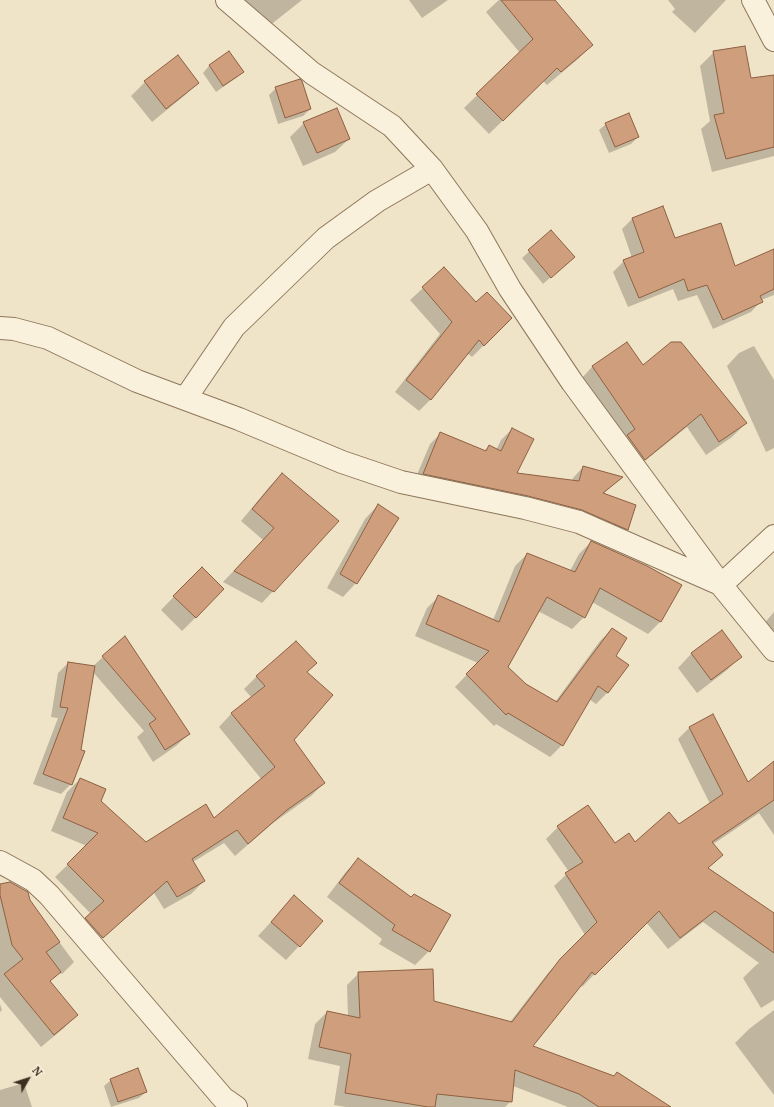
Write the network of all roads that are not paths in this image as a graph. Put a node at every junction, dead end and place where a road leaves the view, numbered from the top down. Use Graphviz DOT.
graph roads {
  1 [pos="227,0"];
  2 [pos="753,0"];
  3 [pos="774,40"];
  4 [pos="432,169"];
  5 [pos="0,328"];
  6 [pos="185,399"];
  7 [pos="774,536"];
  8 [pos="721,585"];
  9 [pos="774,650"];
  10 [pos="0,862"];
  11 [pos="236,1107"];
  1 -- 4 [label="street"];
  2 -- 3 [label="street"];
  4 -- 6 [label="street"];
  4 -- 8 [label="street"];
  5 -- 6 [label="street"];
  6 -- 8 [label="street"];
  7 -- 8 [label="street"];
  8 -- 9 [label="street"];
  10 -- 11 [label="street"];
}
